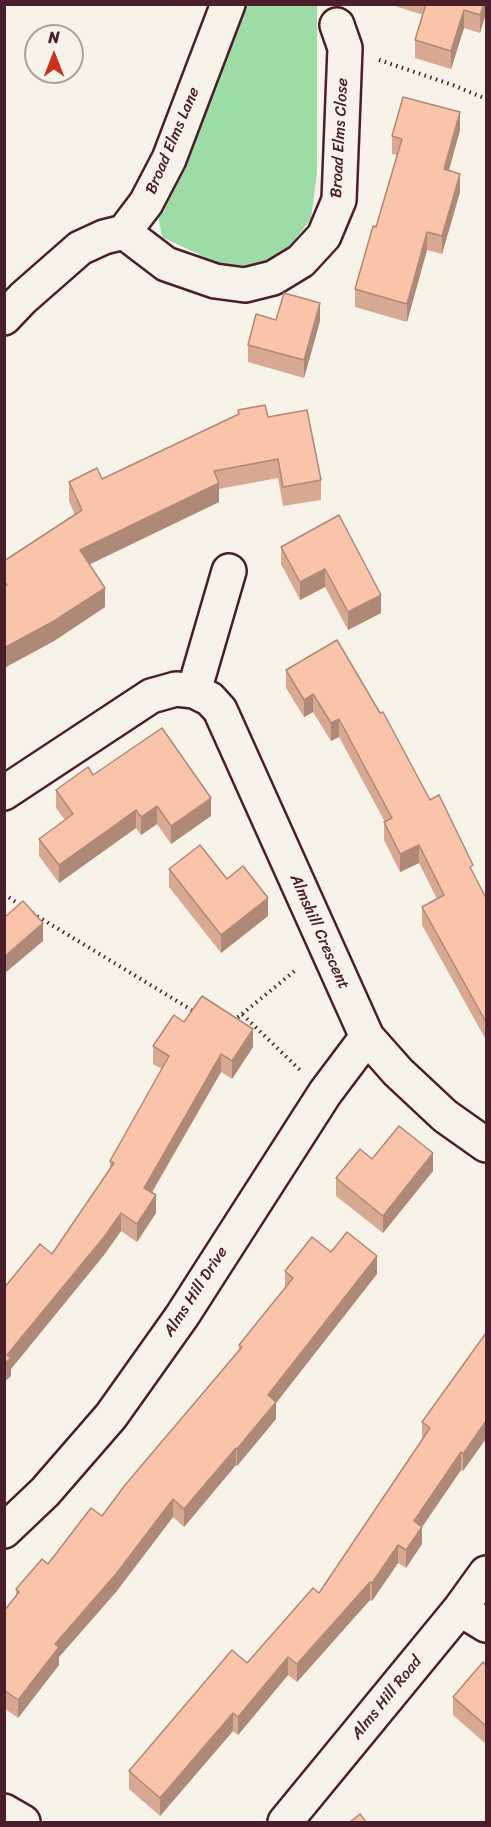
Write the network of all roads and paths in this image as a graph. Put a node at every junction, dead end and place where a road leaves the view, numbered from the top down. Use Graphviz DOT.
graph roads {
  1 [pos="228,4"];
  2 [pos="341,36"];
  3 [pos="486,99"];
  4 [pos="124,232"];
  5 [pos="4,318"];
  6 [pos="229,571"];
  7 [pos="194,691"];
  8 [pos="4,792"];
  9 [pos="4,894"];
  10 [pos="325,946"];
  11 [pos="242,1014"];
  12 [pos="203,1017"];
  13 [pos="229,1024"];
  14 [pos="367,1037"];
  15 [pos="324,1093"];
  16 [pos="486,1144"];
  17 [pos="4,1531"];
  18 [pos="486,1573"];
  19 [pos="473,1617"];
  20 [pos="4,1811"];
  21 [pos="23,1822"];
  22 [pos="285,1822"];
  1 -- 4 [label="street, Broad Elms Lane"];
  2 -- 3 [label="path"];
  2 -- 4 [label="street, Broad Elms Close"];
  4 -- 5 [label="street"];
  6 -- 7 [label="street"];
  7 -- 8 [label="street"];
  7 -- 10 [label="street, Almshill Crescent"];
  9 -- 12 [label="path"];
  10 -- 11 [label="path"];
  10 -- 14 [label="street, Almshill Crescent"];
  11 -- 13 [label="path"];
  11 -- 15 [label="path"];
  14 -- 15 [label="street, Alms Hill Drive"];
  14 -- 16 [label="street, Almshill Crescent"];
  15 -- 17 [label="street, Alms Hill Drive"];
  18 -- 19 [label="street, Alms Hill Road"];
  19 -- 22 [label="street, Alms Hill Road"];
  20 -- 21 [label="street"];
}
